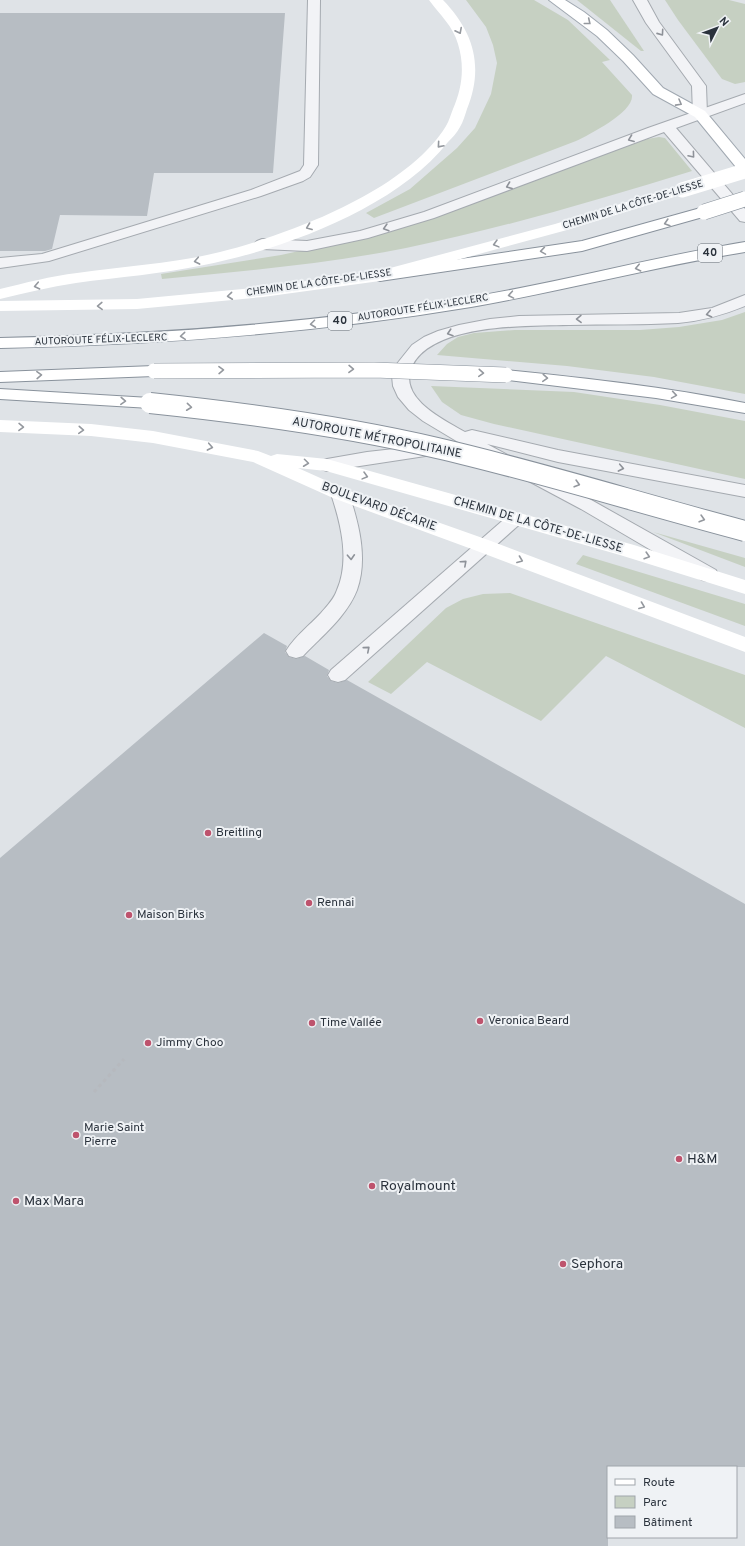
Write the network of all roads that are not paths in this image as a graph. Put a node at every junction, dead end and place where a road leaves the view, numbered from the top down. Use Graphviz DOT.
graph roads {
  1 [pos="314,0"];
  2 [pos="436,0"];
  3 [pos="556,0"];
  4 [pos="640,0"];
  5 [pos="745,98"];
  6 [pos="700,114"];
  7 [pos="667,126"];
  8 [pos="745,170"];
  9 [pos="745,199"];
  10 [pos="745,218"];
  11 [pos="745,231"];
  12 [pos="262,244"];
  13 [pos="745,247"];
  14 [pos="676,259"];
  15 [pos="0,263"];
  16 [pos="380,276"];
  17 [pos="0,294"];
  18 [pos="745,300"];
  19 [pos="0,306"];
  20 [pos="0,343"];
  21 [pos="0,377"];
  22 [pos="0,394"];
  23 [pos="745,408"];
  24 [pos="436,421"];
  25 [pos="0,426"];
  26 [pos="480,448"];
  27 [pos="528,449"];
  28 [pos="258,457"];
  29 [pos="327,465"];
  30 [pos="745,491"];
  31 [pos="340,494"];
  32 [pos="515,519"];
  33 [pos="745,530"];
  34 [pos="484,546"];
  35 [pos="710,576"];
  36 [pos="745,587"];
  37 [pos="745,645"];
  38 [pos="296,651"];
  39 [pos="338,675"];
  1 -- 15 [label="lane"];
  2 -- 12 [label="main road, one-way"];
  3 -- 6 [label="main road, one-way"];
  4 -- 6 [label="street, one-way"];
  5 -- 6 [label="lane"];
  6 -- 7 [label="lane"];
  6 -- 8 [label="main road"];
  7 -- 10 [label="lane, one-way"];
  7 -- 12 [label="lane, one-way"];
  8 -- 16 [label="main road, CHEMIN DE LA CÔTE-DE-LIESSE, one-way, bridge"];
  9 -- 16 [label="main road, one-way, bridge"];
  11 -- 14 [label="main road"];
  12 -- 17 [label="main road, one-way"];
  13 -- 14 [label="main road, 40"];
  14 -- 20 [label="main road, AUTOROUTE FÉLIX-LECLERC / 40, one-way"];
  16 -- 19 [label="main road, CHEMIN DE LA CÔTE-DE-LIESSE, one-way"];
  18 -- 24 [label="lane, one-way"];
  21 -- 23 [label="main road, one-way, bridge"];
  22 -- 33 [label="main road, AUTOROUTE MÉTROPOLITAINE, one-way, bridge"];
  24 -- 26 [label="lane"];
  24 -- 27 [label="lane"];
  25 -- 28 [label="main road, BOULEVARD DÉCARIE, one-way"];
  26 -- 27 [label="lane"];
  26 -- 29 [label="lane"];
  26 -- 35 [label="lane"];
  27 -- 30 [label="lane, one-way"];
  28 -- 29 [label="main road, CHEMIN DE LA CÔTE-DE-LIESSE, one-way"];
  28 -- 31 [label="main road, BOULEVARD DÉCARIE"];
  29 -- 32 [label="main road, CHEMIN DE LA CÔTE-DE-LIESSE, one-way"];
  31 -- 34 [label="main road, BOULEVARD DÉCARIE"];
  31 -- 38 [label="lane, one-way"];
  32 -- 34 [label="lane"];
  32 -- 35 [label="main road, CHEMIN DE LA CÔTE-DE-LIESSE, one-way"];
  34 -- 37 [label="main road, BOULEVARD DÉCARIE, one-way"];
  39 -- 34 [label="lane, one-way"];
  35 -- 36 [label="main road, CHEMIN DE LA CÔTE-DE-LIESSE"];
}
